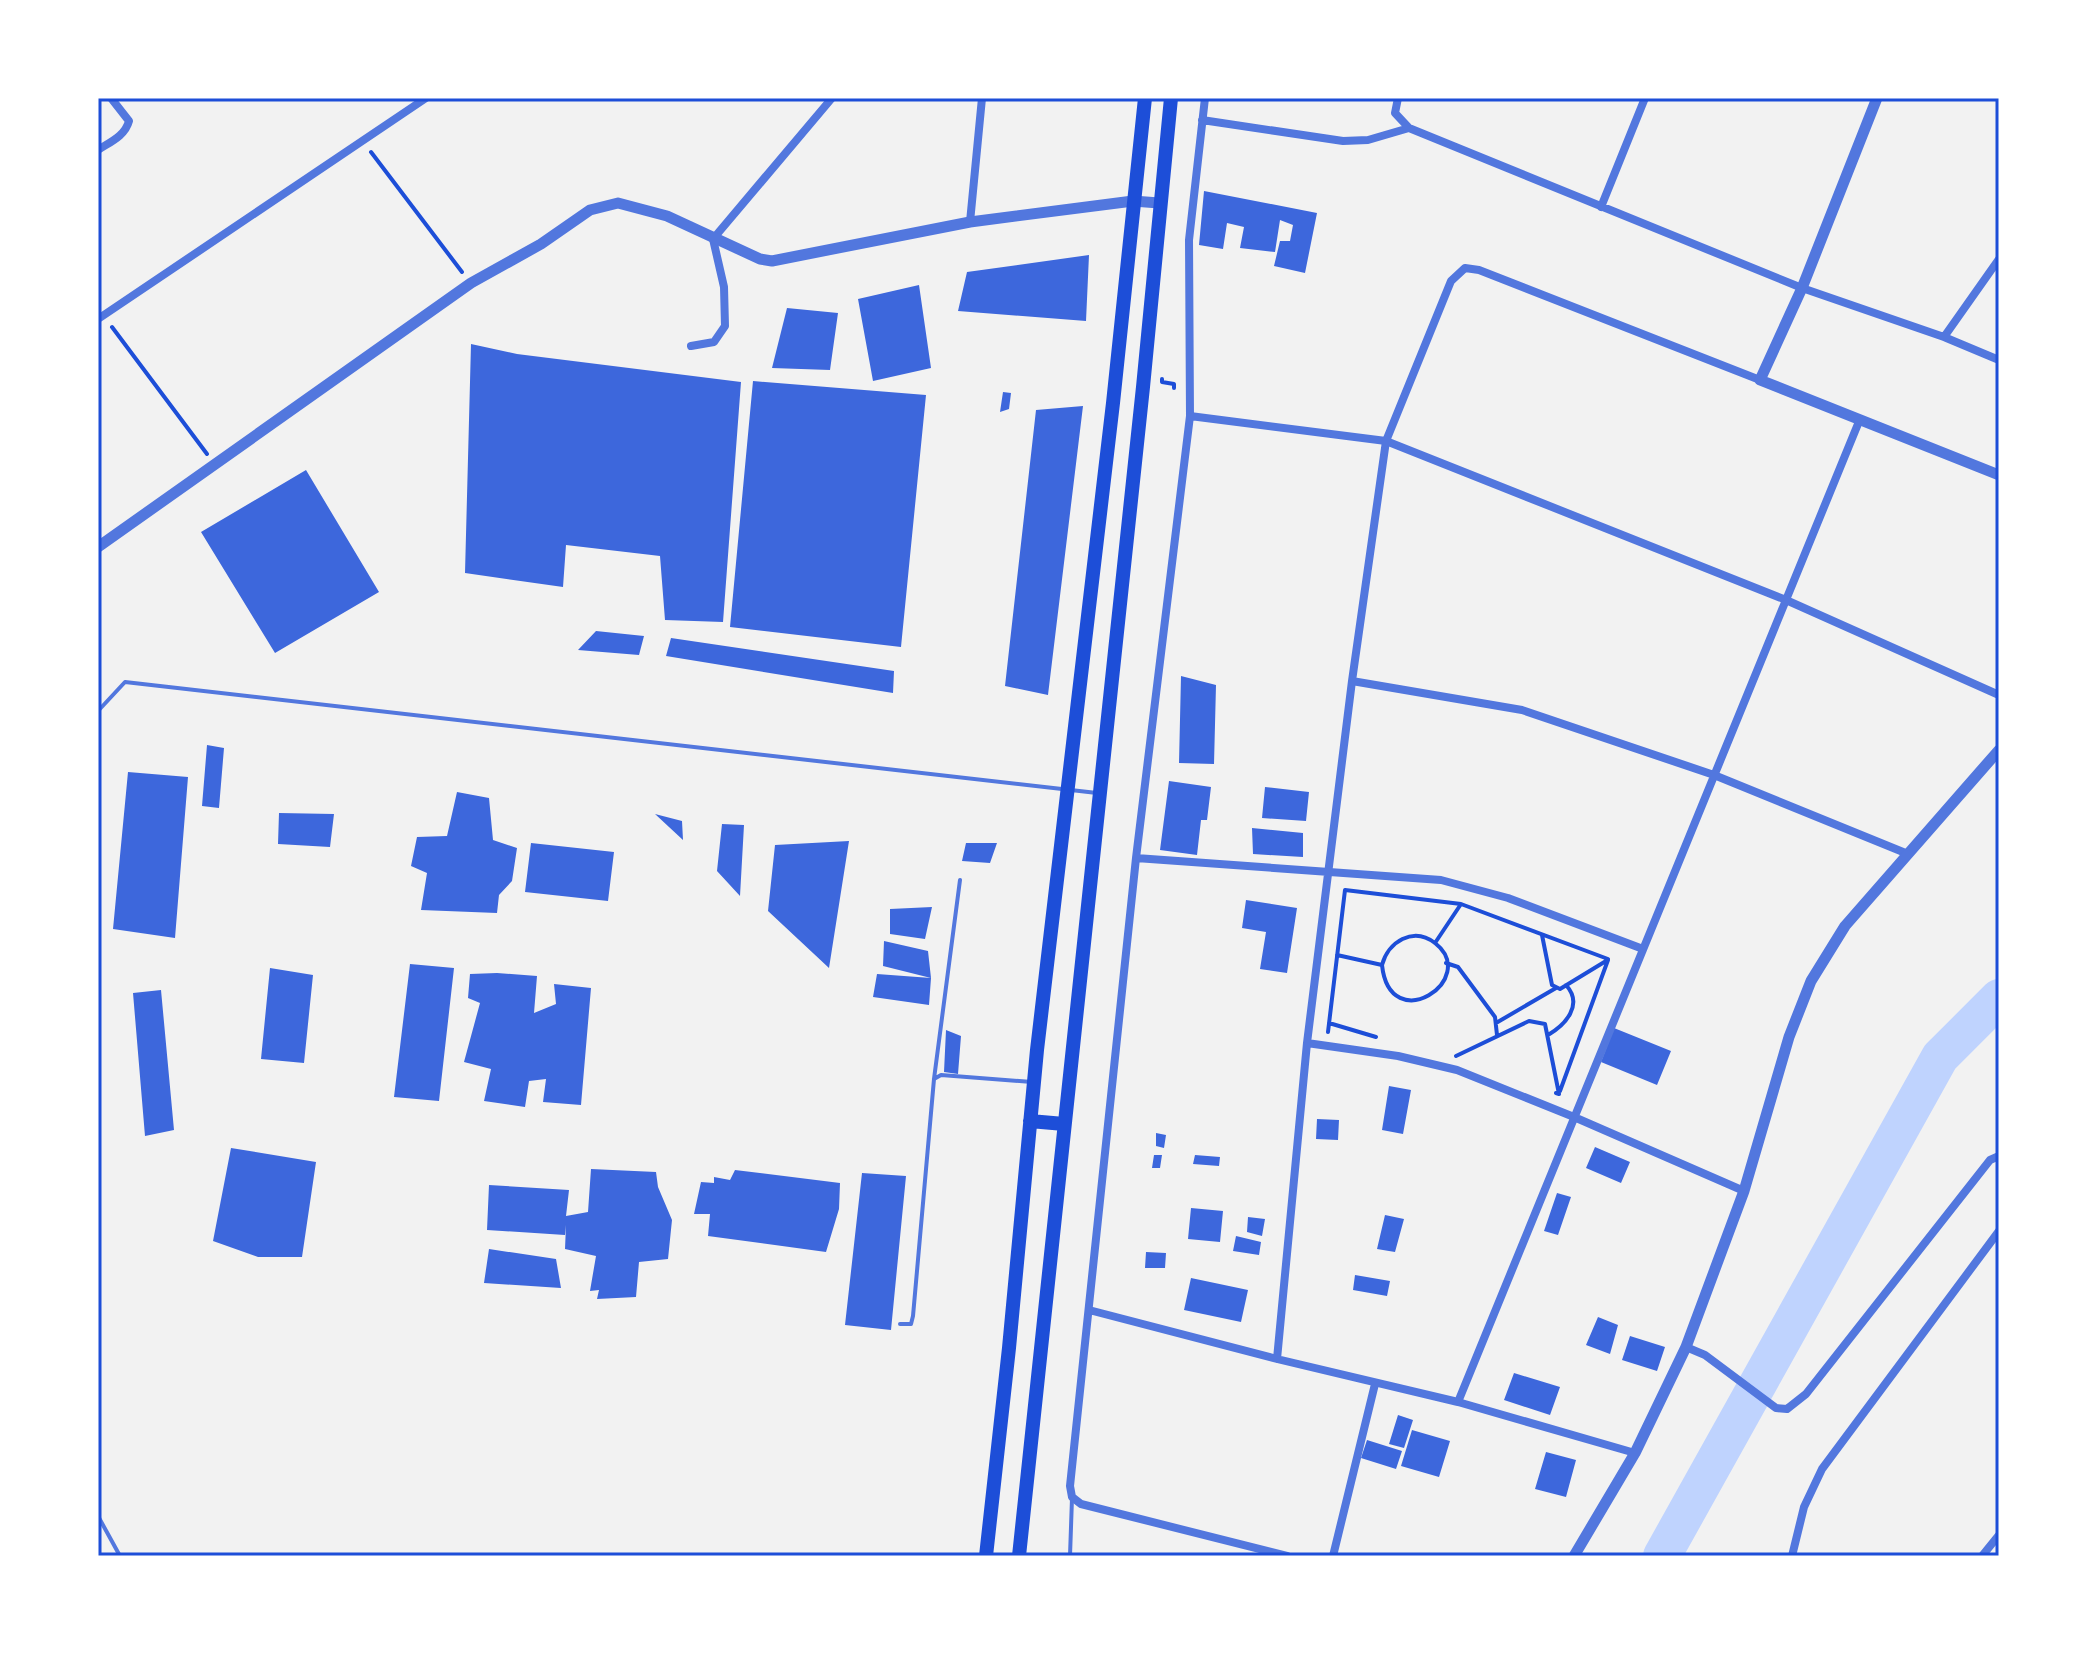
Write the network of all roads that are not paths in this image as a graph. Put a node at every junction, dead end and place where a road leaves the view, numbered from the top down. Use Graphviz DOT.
graph roads {
  1 [pos="111,98"];
  2 [pos="426,98"];
  3 [pos="832,98"];
  4 [pos="982,98"];
  5 [pos="1145,98"];
  6 [pos="1171,98"];
  7 [pos="1205,98"];
  8 [pos="1398,98"];
  9 [pos="1645,98"];
  10 [pos="1877,98"];
  11 [pos="1202,120"];
  12 [pos="1409,128"];
  13 [pos="98,150"];
  14 [pos="1133,201"];
  15 [pos="1159,203"];
  16 [pos="1601,207"];
  17 [pos="970,222"];
  18 [pos="713,239"];
  19 [pos="1999,259"];
  20 [pos="1802,288"];
  21 [pos="101,317"];
  22 [pos="1944,337"];
  23 [pos="691,346"];
  24 [pos="1999,360"];
  25 [pos="1760,380"];
  26 [pos="1190,416"];
  27 [pos="1860,419"];
  28 [pos="1386,441"];
  29 [pos="1999,475"];
  30 [pos="98,547"];
  31 [pos="1786,600"];
  32 [pos="1352,681"];
  33 [pos="1999,695"];
  34 [pos="98,711"];
  35 [pos="1999,750"];
  36 [pos="1714,775"];
  37 [pos="1066,790"];
  38 [pos="1099,794"];
  39 [pos="1908,854"];
  40 [pos="1136,858"];
  41 [pos="1329,870"];
  42 [pos="960,880"];
  43 [pos="1643,949"];
  44 [pos="1307,1043"];
  45 [pos="934,1079"];
  46 [pos="1034,1082"];
  47 [pos="1574,1117"];
  48 [pos="1030,1121"];
  49 [pos="1064,1124"];
  50 [pos="1999,1156"];
  51 [pos="1744,1191"];
  52 [pos="1999,1231"];
  53 [pos="1089,1310"];
  54 [pos="900,1324"];
  55 [pos="1686,1347"];
  56 [pos="1277,1359"];
  57 [pos="1375,1384"];
  58 [pos="1458,1402"];
  59 [pos="1635,1453"];
  60 [pos="1072,1497"];
  61 [pos="98,1516"];
  62 [pos="1999,1535"];
  63 [pos="120,1556"];
  64 [pos="986,1556"];
  65 [pos="1019,1556"];
  66 [pos="1070,1556"];
  67 [pos="1287,1556"];
  68 [pos="1333,1556"];
  69 [pos="1574,1556"];
  70 [pos="1792,1556"];
  71 [pos="1982,1556"];
  1 -- 13 [label="street"];
  2 -- 21 [label="street"];
  3 -- 18 [label="street"];
  4 -- 17 [label="street"];
  5 -- 14 [label="highway"];
  6 -- 15 [label="highway"];
  7 -- 11 [label="street"];
  8 -- 12 [label="street"];
  9 -- 16 [label="street"];
  10 -- 20 [label="street"];
  11 -- 12 [label="street"];
  11 -- 26 [label="street"];
  12 -- 16 [label="street"];
  14 -- 15 [label="street"];
  14 -- 17 [label="street"];
  14 -- 37 [label="highway"];
  15 -- 38 [label="highway"];
  16 -- 20 [label="street"];
  17 -- 18 [label="street"];
  18 -- 23 [label="street"];
  18 -- 30 [label="street"];
  19 -- 22 [label="street"];
  20 -- 22 [label="street"];
  20 -- 25 [label="street"];
  22 -- 24 [label="street"];
  25 -- 27 [label="street"];
  25 -- 28 [label="street"];
  26 -- 28 [label="street"];
  26 -- 40 [label="street"];
  27 -- 29 [label="street"];
  27 -- 31 [label="street"];
  28 -- 31 [label="street"];
  28 -- 32 [label="street"];
  31 -- 33 [label="street"];
  31 -- 36 [label="street"];
  32 -- 36 [label="street"];
  32 -- 41 [label="street"];
  34 -- 37 [label="lane"];
  35 -- 39 [label="street"];
  36 -- 39 [label="street"];
  36 -- 43 [label="street"];
  37 -- 38 [label="lane"];
  37 -- 46 [label="highway"];
  38 -- 49 [label="highway"];
  39 -- 51 [label="street"];
  40 -- 41 [label="street"];
  40 -- 53 [label="street"];
  41 -- 43 [label="street"];
  41 -- 44 [label="street"];
  42 -- 45 [label="lane"];
  43 -- 47 [label="street"];
  44 -- 47 [label="street"];
  44 -- 56 [label="street"];
  45 -- 46 [label="lane"];
  45 -- 54 [label="lane"];
  46 -- 48 [label="highway"];
  47 -- 51 [label="street"];
  47 -- 58 [label="street"];
  48 -- 49 [label="highway"];
  48 -- 64 [label="highway"];
  49 -- 65 [label="highway"];
  50 -- 55 [label="street"];
  51 -- 55 [label="street"];
  52 -- 70 [label="street"];
  53 -- 56 [label="street"];
  53 -- 60 [label="street"];
  55 -- 59 [label="street"];
  56 -- 57 [label="street"];
  57 -- 58 [label="street"];
  57 -- 68 [label="street"];
  58 -- 59 [label="street"];
  59 -- 69 [label="street"];
  60 -- 66 [label="lane"];
  60 -- 67 [label="street"];
  61 -- 63 [label="lane"];
  62 -- 71 [label="street"];
}
